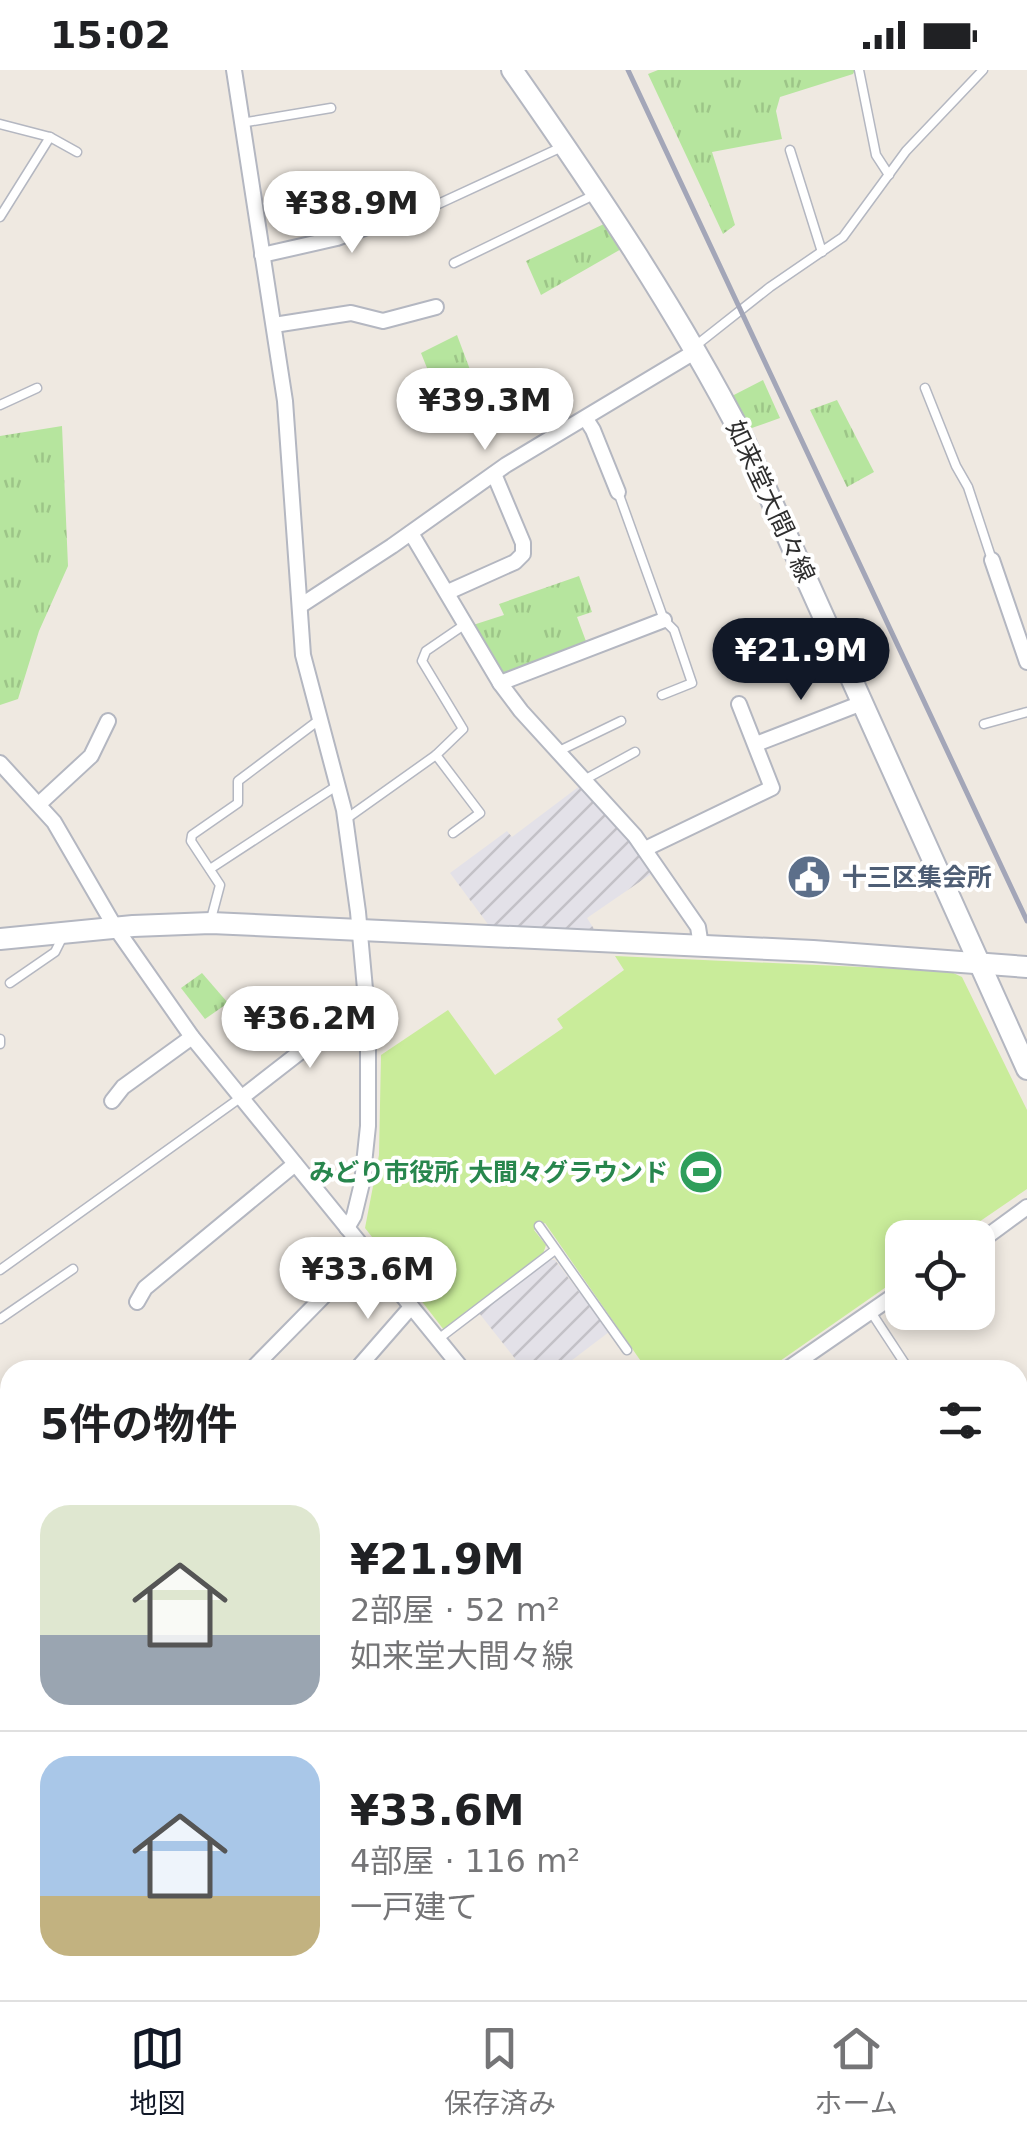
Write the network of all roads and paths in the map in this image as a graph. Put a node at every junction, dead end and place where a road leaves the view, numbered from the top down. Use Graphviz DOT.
graph roads {
  1 [pos="234,70"];
  2 [pos="512,70"];
  3 [pos="859,70"];
  4 [pos="983,70"];
  5 [pos="331,108"];
  6 [pos="241,123"];
  7 [pos="0,124"];
  8 [pos="50,137"];
  9 [pos="565,146"];
  10 [pos="790,150"];
  11 [pos="76,152"];
  12 [pos="889,175"];
  13 [pos="598,193"];
  14 [pos="426,204"];
  15 [pos="0,217"];
  16 [pos="822,252"];
  17 [pos="262,255"];
  18 [pos="454,263"];
  19 [pos="436,307"];
  20 [pos="274,326"];
  21 [pos="695,349"];
  22 [pos="37,388"];
  23 [pos="925,388"];
  24 [pos="0,405"];
  25 [pos="586,419"];
  26 [pos="494,474"];
  27 [pos="618,492"];
  28 [pos="412,533"];
  29 [pos="992,560"];
  30 [pos="448,592"];
  31 [pos="300,606"];
  32 [pos="664,620"];
  33 [pos="466,624"];
  34 [pos="841,654"];
  35 [pos="1027,662"];
  36 [pos="808,667"];
  37 [pos="500,683"];
  38 [pos="662,695"];
  39 [pos="862,702"];
  40 [pos="739,704"];
  41 [pos="1027,712"];
  42 [pos="319,720"];
  43 [pos="108,721"];
  44 [pos="621,721"];
  45 [pos="984,724"];
  46 [pos="756,744"];
  47 [pos="559,751"];
  48 [pos="634,752"];
  49 [pos="436,754"];
  50 [pos="0,763"];
  51 [pos="584,780"];
  52 [pos="338,785"];
  53 [pos="39,804"];
  54 [pos="346,819"];
  55 [pos="453,833"];
  56 [pos="644,849"];
  57 [pos="210,868"];
  58 [pos="211,923"];
  59 [pos="114,928"];
  60 [pos="360,930"];
  61 [pos="65,932"];
  62 [pos="0,939"];
  63 [pos="701,946"];
  64 [pos="978,963"];
  65 [pos="1027,968"];
  66 [pos="10,984"];
  67 [pos="367,1010"];
  68 [pos="192,1037"];
  69 [pos="1027,1069"];
  70 [pos="240,1098"];
  71 [pos="112,1101"];
  72 [pos="295,1164"];
  73 [pos="1027,1208"];
  74 [pos="539,1226"];
  75 [pos="348,1228"];
  76 [pos="995,1231"];
  77 [pos="556,1250"];
  78 [pos="367,1252"];
  79 [pos="73,1269"];
  80 [pos="0,1270"];
  81 [pos="137,1302"];
  82 [pos="885,1302"];
  83 [pos="412,1307"];
  84 [pos="871,1312"];
  85 [pos="0,1319"];
  86 [pos="438,1340"];
  87 [pos="627,1350"];
  88 [pos="261,1360"];
  89 [pos="365,1360"];
  90 [pos="455,1360"];
  91 [pos="812,1360"];
  92 [pos="902,1360"];
  1 -- 6 [label="street"];
  2 -- 9 [label="main road, 如来堂大間々線"];
  3 -- 12 [label="lane"];
  4 -- 12 [label="lane"];
  5 -- 6 [label="lane"];
  6 -- 17 [label="street"];
  7 -- 8 [label="lane"];
  8 -- 11 [label="lane"];
  8 -- 15 [label="lane"];
  9 -- 13 [label="main road, 如来堂大間々線"];
  9 -- 14 [label="lane"];
  10 -- 16 [label="lane"];
  12 -- 16 [label="lane"];
  13 -- 18 [label="lane"];
  13 -- 21 [label="main road, 如来堂大間々線"];
  14 -- 17 [label="street"];
  16 -- 21 [label="lane"];
  17 -- 20 [label="street"];
  19 -- 20 [label="street"];
  20 -- 31 [label="street"];
  21 -- 25 [label="street"];
  21 -- 34 [label="main road, 如来堂大間々線"];
  22 -- 24 [label="lane"];
  23 -- 29 [label="lane"];
  25 -- 26 [label="street"];
  25 -- 27 [label="street"];
  26 -- 28 [label="street"];
  26 -- 30 [label="street"];
  27 -- 32 [label="lane"];
  28 -- 30 [label="street"];
  28 -- 31 [label="street"];
  29 -- 35 [label="street"];
  30 -- 33 [label="street"];
  31 -- 42 [label="street"];
  32 -- 37 [label="street"];
  32 -- 38 [label="lane"];
  33 -- 37 [label="street"];
  33 -- 49 [label="lane"];
  34 -- 36 [label="lane"];
  34 -- 39 [label="main road, 如来堂大間々線"];
  37 -- 47 [label="street"];
  39 -- 46 [label="street"];
  39 -- 64 [label="main road, 如来堂大間々線"];
  40 -- 46 [label="street"];
  41 -- 45 [label="lane"];
  42 -- 52 [label="street"];
  42 -- 57 [label="lane"];
  43 -- 53 [label="street"];
  44 -- 47 [label="lane"];
  46 -- 56 [label="street"];
  47 -- 51 [label="street"];
  48 -- 51 [label="lane"];
  49 -- 54 [label="lane"];
  49 -- 55 [label="lane"];
  50 -- 53 [label="street"];
  51 -- 56 [label="street"];
  52 -- 54 [label="street"];
  52 -- 57 [label="lane"];
  53 -- 59 [label="street"];
  54 -- 60 [label="street"];
  56 -- 63 [label="street"];
  57 -- 58 [label="lane"];
  58 -- 59 [label="main road"];
  58 -- 60 [label="main road"];
  59 -- 61 [label="main road"];
  59 -- 68 [label="street"];
  60 -- 63 [label="main road"];
  60 -- 67 [label="street"];
  61 -- 62 [label="main road"];
  61 -- 66 [label="lane"];
  63 -- 64 [label="main road"];
  64 -- 65 [label="main road"];
  64 -- 69 [label="main road, 如来堂大間々線"];
  67 -- 70 [label="street"];
  67 -- 75 [label="street"];
  68 -- 70 [label="street"];
  68 -- 71 [label="street"];
  70 -- 72 [label="street"];
  70 -- 80 [label="lane"];
  72 -- 75 [label="street"];
  72 -- 81 [label="street"];
  73 -- 76 [label="street"];
  74 -- 77 [label="lane"];
  75 -- 78 [label="street"];
  77 -- 86 [label="lane"];
  77 -- 87 [label="lane"];
  78 -- 83 [label="street"];
  78 -- 88 [label="street"];
  79 -- 85 [label="lane"];
  82 -- 84 [label="street"];
  83 -- 86 [label="street"];
  83 -- 89 [label="street"];
  84 -- 91 [label="street"];
  84 -- 92 [label="lane"];
  86 -- 90 [label="street"];
}
